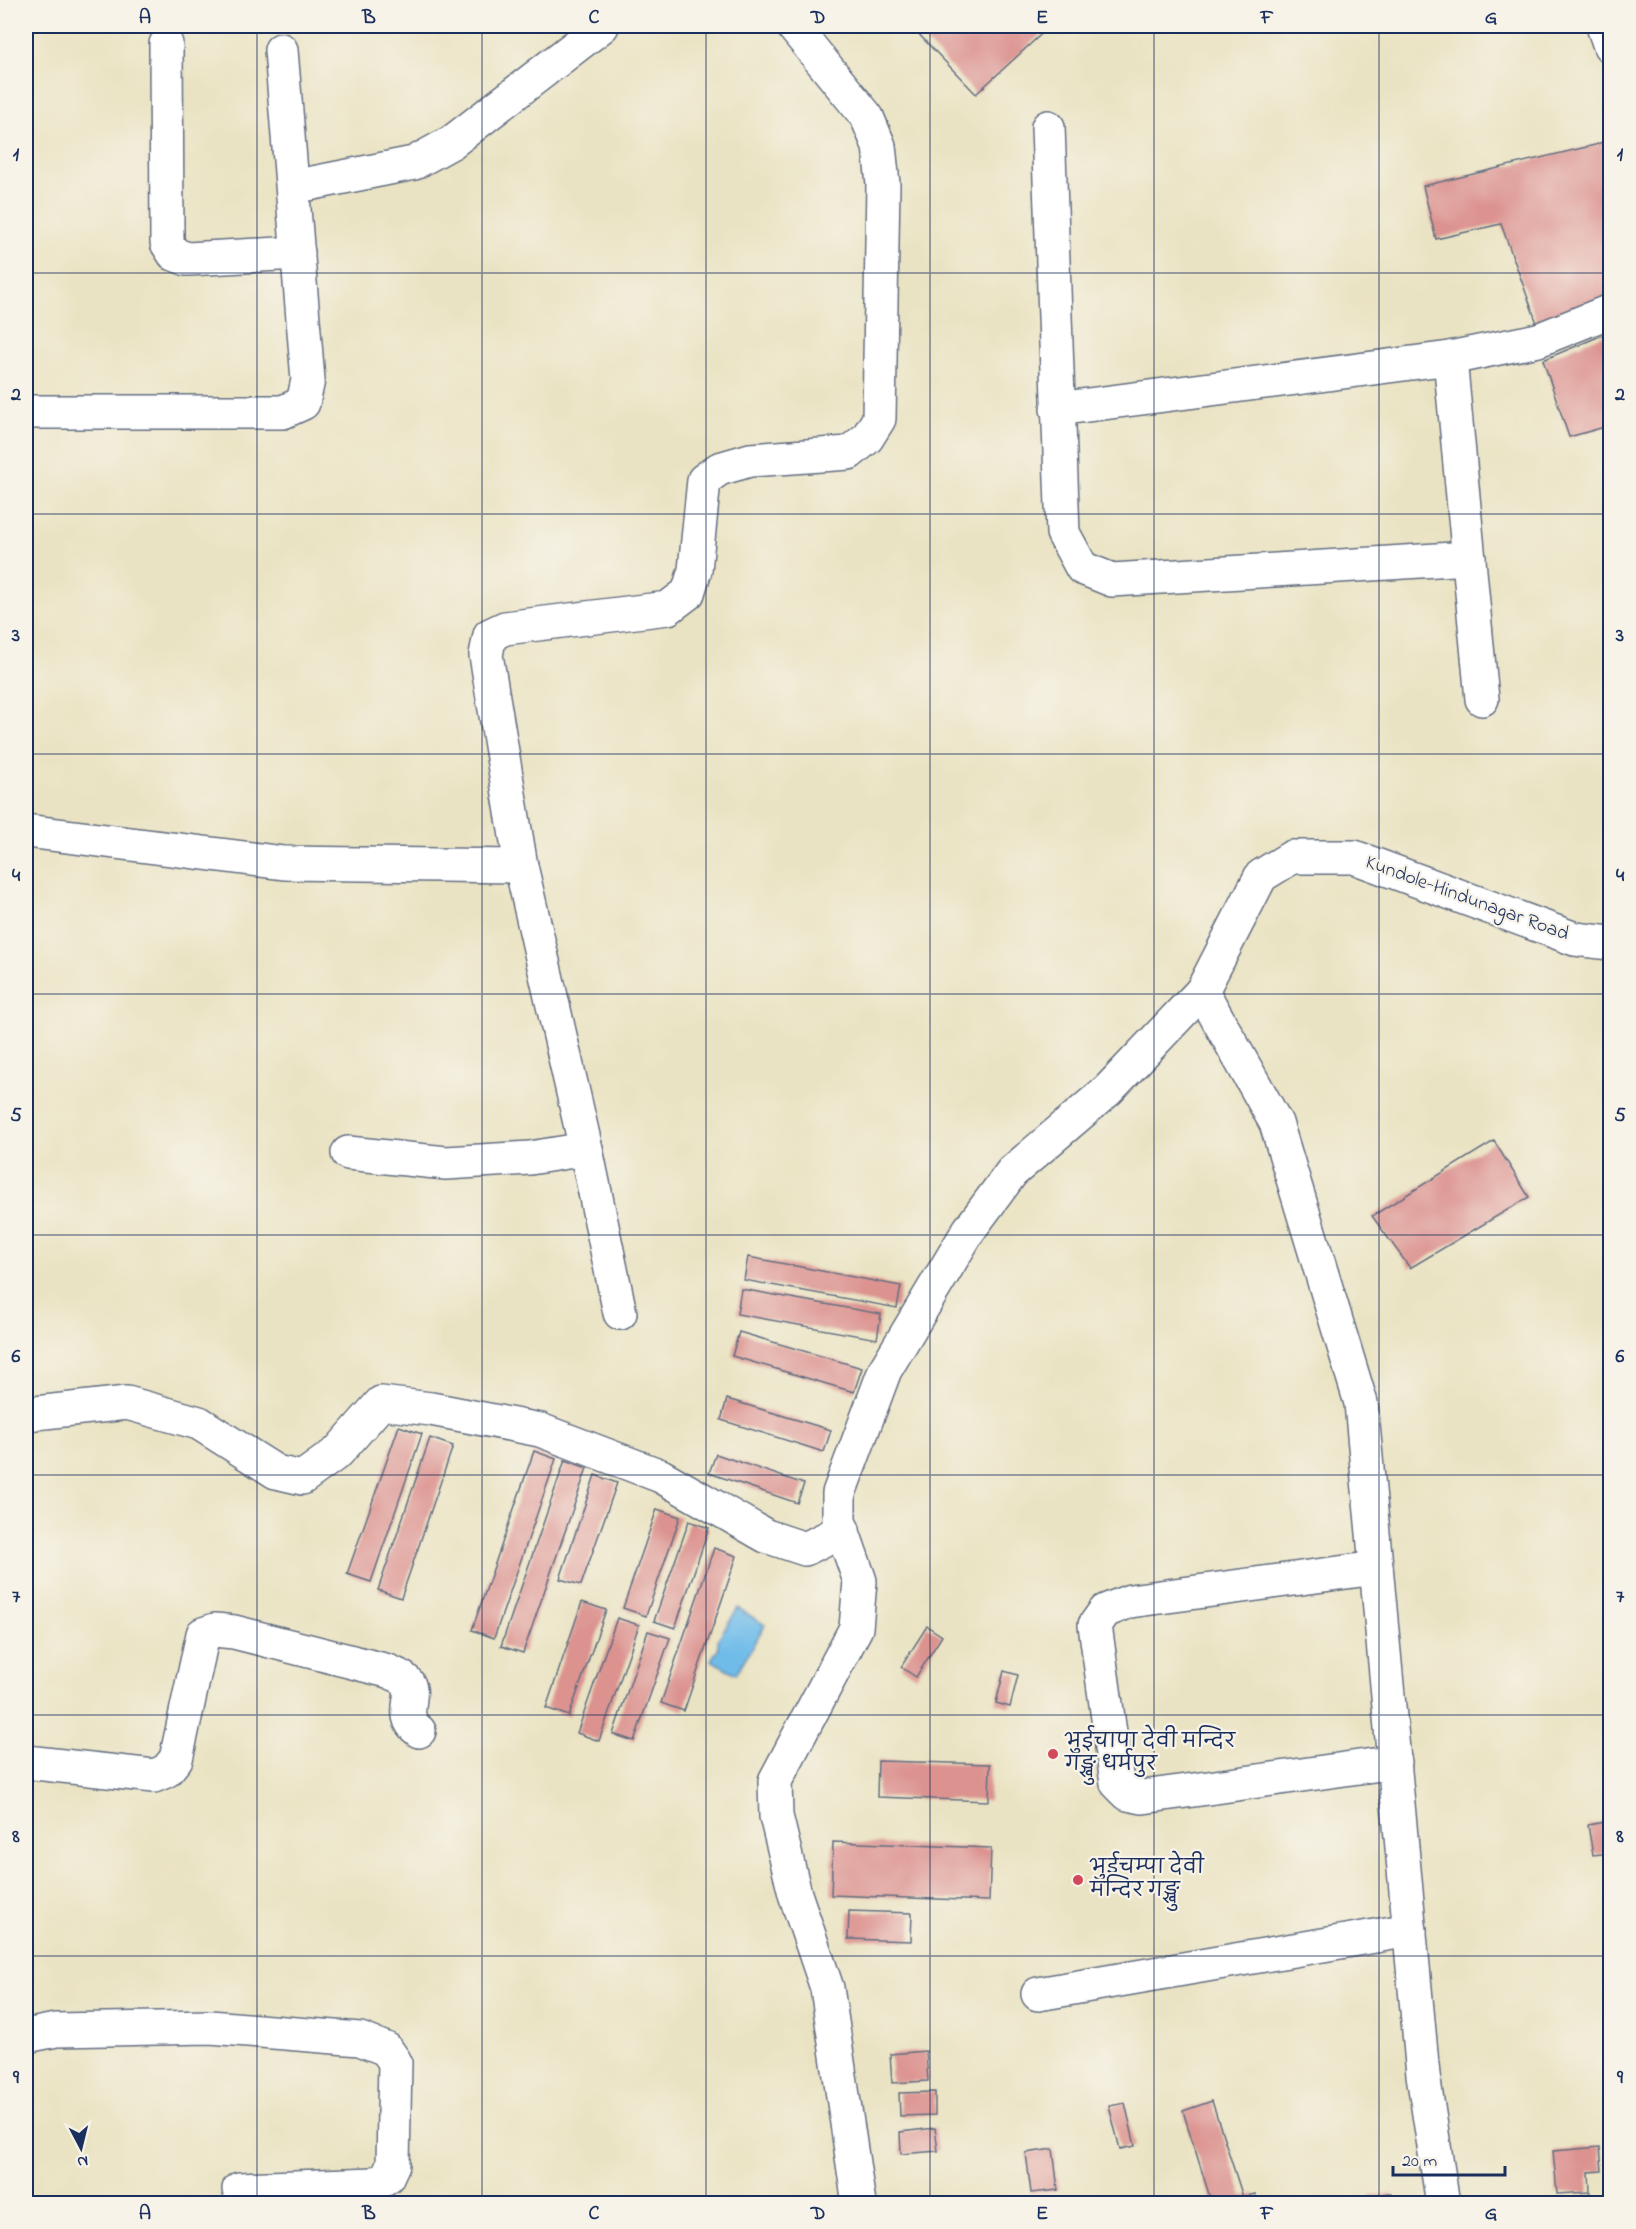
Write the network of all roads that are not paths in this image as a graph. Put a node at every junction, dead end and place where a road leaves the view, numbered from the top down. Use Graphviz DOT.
graph roads {
  1 [pos="602,26"];
  2 [pos="793,26"];
  3 [pos="1603,26"];
  4 [pos="166,44"];
  5 [pos="1611,46"];
  6 [pos="281,50"];
  7 [pos="1048,127"];
  8 [pos="293,187"];
  9 [pos="298,253"];
  10 [pos="1611,311"];
  11 [pos="1450,358"];
  12 [pos="1057,409"];
  13 [pos="26,412"];
  14 [pos="1469,558"];
  15 [pos="1482,699"];
  16 [pos="26,831"];
  17 [pos="521,866"];
  18 [pos="1611,943"];
  19 [pos="1202,991"];
  20 [pos="586,1149"];
  21 [pos="348,1153"];
  22 [pos="620,1313"];
  23 [pos="26,1414"];
  24 [pos="843,1530"];
  25 [pos="1376,1568"];
  26 [pos="419,1731"];
  27 [pos="26,1762"];
  28 [pos="1395,1762"];
  29 [pos="1410,1930"];
  30 [pos="1038,1994"];
  31 [pos="26,2036"];
  32 [pos="239,2189"];
  33 [pos="859,2204"];
  34 [pos="1443,2204"];
  1 -- 8 [label="street"];
  2 -- 17 [label="street"];
  3 -- 5 [label="street"];
  4 -- 9 [label="street"];
  6 -- 8 [label="street"];
  7 -- 12 [label="street"];
  8 -- 9 [label="street"];
  9 -- 13 [label="street"];
  10 -- 11 [label="street"];
  11 -- 12 [label="street"];
  11 -- 14 [label="street"];
  12 -- 14 [label="street"];
  14 -- 15 [label="street"];
  16 -- 17 [label="street"];
  17 -- 20 [label="street"];
  18 -- 19 [label="street, Kundole-Hindunagar Road"];
  19 -- 24 [label="street, Kundole-Hindunagar Road"];
  19 -- 25 [label="street"];
  20 -- 21 [label="street"];
  20 -- 22 [label="street"];
  23 -- 24 [label="street"];
  24 -- 33 [label="street, Kundole-Hindunagar Road"];
  25 -- 28 [label="street"];
  25 -- 28 [label="street"];
  26 -- 27 [label="street"];
  28 -- 29 [label="street"];
  29 -- 30 [label="street"];
  29 -- 34 [label="street"];
  31 -- 32 [label="street"];
}
